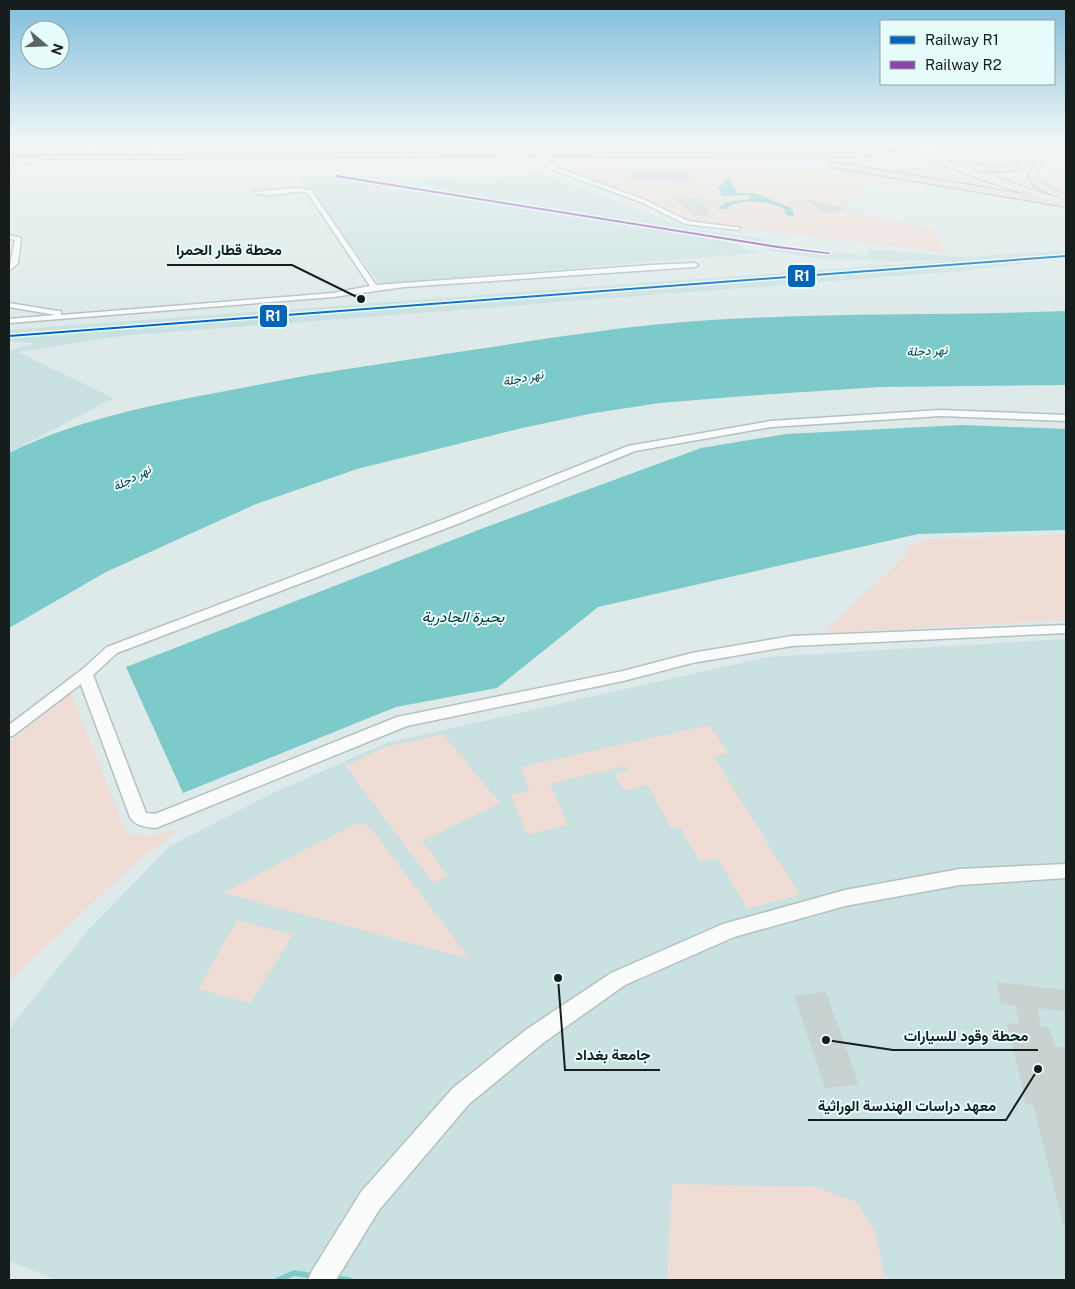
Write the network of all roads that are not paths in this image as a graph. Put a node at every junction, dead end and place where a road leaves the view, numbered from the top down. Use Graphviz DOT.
graph roads {
  1 [pos="316,201"];
  2 [pos="643,201"];
  3 [pos="1049,201"];
  4 [pos="1066,204"];
  5 [pos="738,228"];
  6 [pos="9,237"];
  7 [pos="695,266"];
  8 [pos="9,269"];
  9 [pos="375,289"];
  10 [pos="9,305"];
  11 [pos="74,316"];
  12 [pos="9,321"];
  13 [pos="1066,418"];
  14 [pos="1066,629"];
  15 [pos="85,674"];
  16 [pos="9,732"];
  17 [pos="1066,871"];
  18 [pos="322,1280"];
  1 -- 9 [label="street"];
  2 -- 5 [label="street"];
  3 -- 4 [label="highway"];
  6 -- 8 [label="street"];
  7 -- 9 [label="street"];
  9 -- 11 [label="street"];
  10 -- 11 [label="street"];
  11 -- 12 [label="street"];
  13 -- 15 [label="street"];
  14 -- 15 [label="street"];
  15 -- 16 [label="street"];
  17 -- 18 [label="street"];
}
